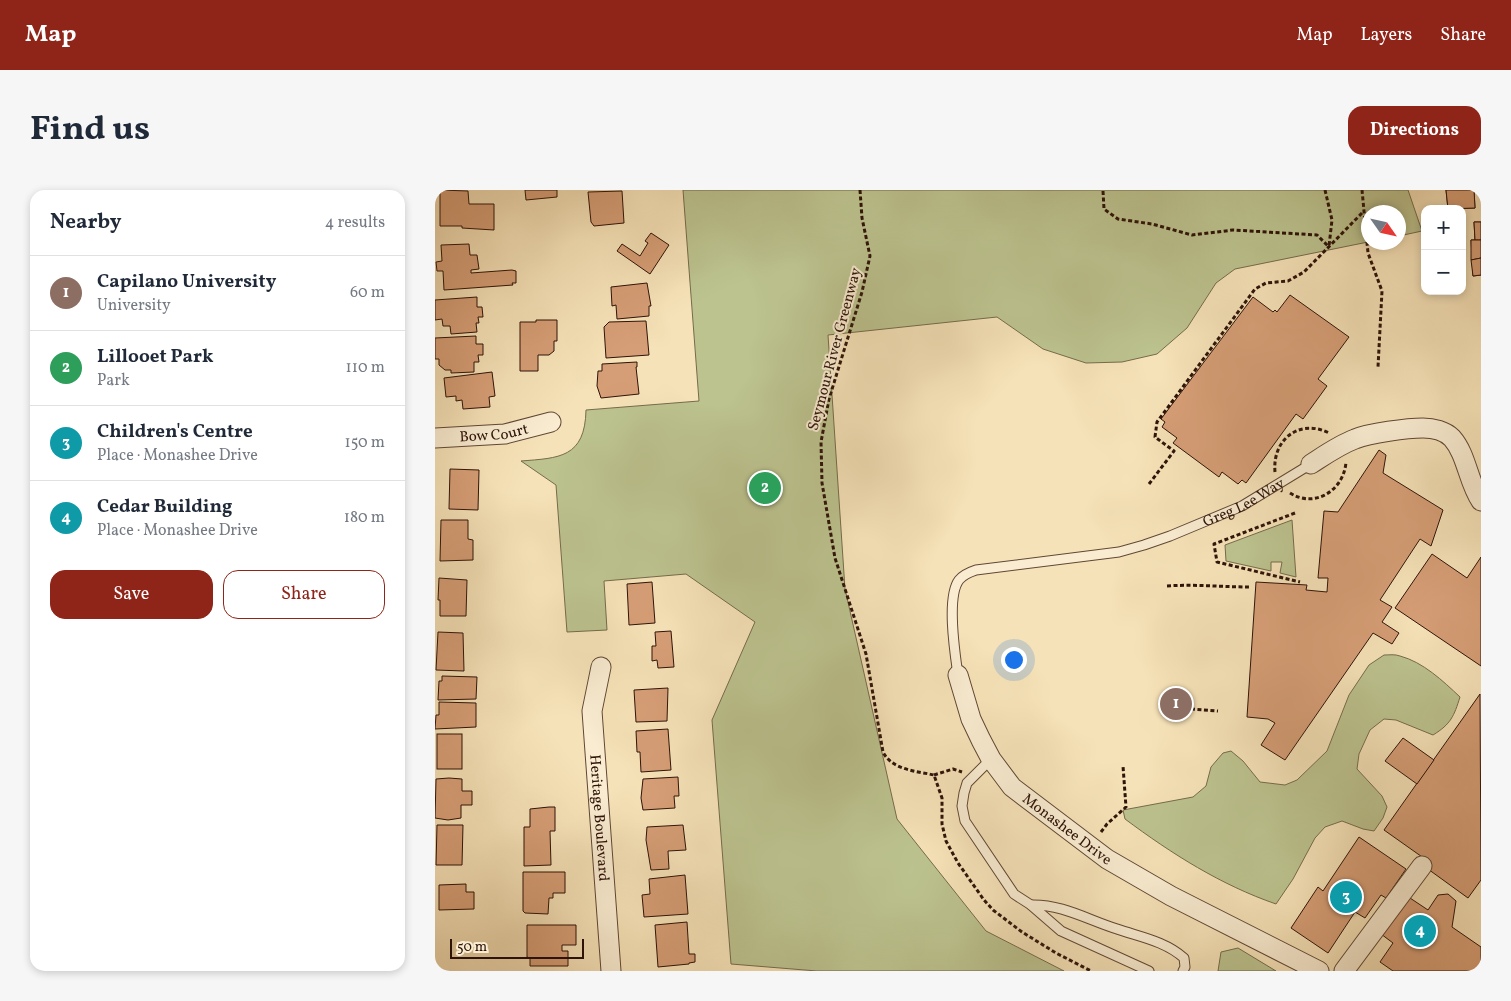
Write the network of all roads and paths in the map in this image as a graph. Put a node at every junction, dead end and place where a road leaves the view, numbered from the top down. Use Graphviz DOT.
graph roads {
  1 [pos="860,190"];
  2 [pos="1325,190"];
  3 [pos="1362,190"];
  4 [pos="1103,191"];
  5 [pos="1364,205"];
  6 [pos="1361,215"];
  7 [pos="1329,248"];
  8 [pos="1368,250"];
  9 [pos="1378,367"];
  10 [pos="551,422"];
  11 [pos="1329,434"];
  12 [pos="435,438"];
  13 [pos="1344,454"];
  14 [pos="1311,464"];
  15 [pos="1275,472"];
  16 [pos="1149,484"];
  17 [pos="1290,493"];
  18 [pos="1481,501"];
  19 [pos="1295,513"];
  20 [pos="959,580"];
  21 [pos="1300,582"];
  22 [pos="1167,586"];
  23 [pos="1249,588"];
  24 [pos="601,667"];
  25 [pos="957,675"];
  26 [pos="1178,708"];
  27 [pos="1218,711"];
  28 [pos="991,758"];
  29 [pos="1123,766"];
  30 [pos="934,775"];
  31 [pos="971,777"];
  32 [pos="1107,824"];
  33 [pos="1422,866"];
  34 [pos="1031,905"];
  35 [pos="611,971"];
  36 [pos="1091,971"];
  37 [pos="1149,971"];
  38 [pos="1183,971"];
  39 [pos="1319,971"];
  40 [pos="1344,971"];
  1 -- 30 [label="path, Seymour River Greenway"];
  2 -- 7 [label="path"];
  3 -- 5 [label="path"];
  4 -- 7 [label="path"];
  6 -- 7 [label="path"];
  7 -- 16 [label="path"];
  8 -- 9 [label="path"];
  10 -- 12 [label="street, Bow Court"];
  11 -- 15 [label="path"];
  13 -- 17 [label="path"];
  14 -- 18 [label="street, Greg Lee Way"];
  14 -- 20 [label="lane, Greg Lee Way"];
  19 -- 21 [label="path"];
  20 -- 25 [label="lane, Monashee Drive"];
  22 -- 23 [label="path"];
  24 -- 35 [label="street, Heritage Boulevard"];
  25 -- 28 [label="street, Monashee Drive"];
  26 -- 27 [label="path"];
  28 -- 31 [label="lane"];
  28 -- 39 [label="street, Monashee Drive"];
  29 -- 32 [label="path"];
  30 -- 31 [label="path"];
  30 -- 36 [label="path"];
  31 -- 34 [label="lane"];
  33 -- 40 [label="street"];
  34 -- 37 [label="lane"];
  34 -- 38 [label="lane"];
}
